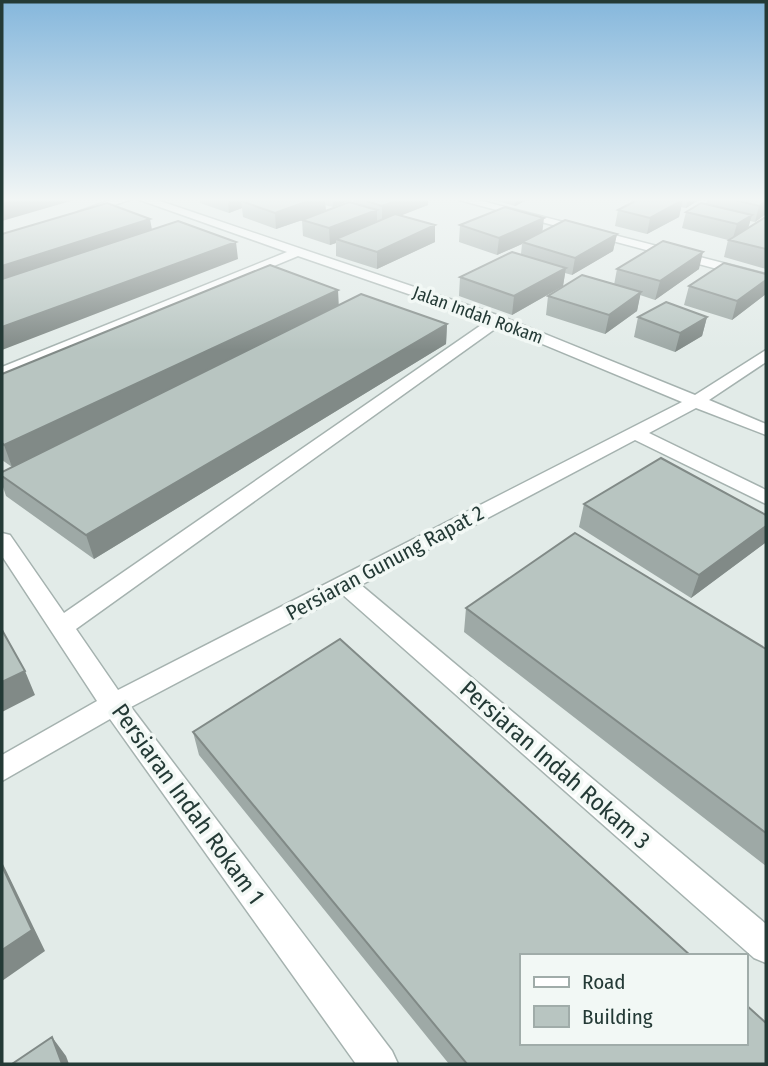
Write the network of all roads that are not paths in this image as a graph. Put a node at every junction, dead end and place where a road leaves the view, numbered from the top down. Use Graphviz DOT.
graph roads {
  1 [pos="291,250"];
  2 [pos="657,250"];
  3 [pos="298,252"];
  4 [pos="766,278"];
  5 [pos="400,287"];
  6 [pos="375,299"];
  7 [pos="498,320"];
  8 [pos="766,355"];
  9 [pos="2,373"];
  10 [pos="698,400"];
  11 [pos="766,430"];
  12 [pos="635,433"];
  13 [pos="766,498"];
  14 [pos="2,540"];
  15 [pos="345,584"];
  16 [pos="61,627"];
  17 [pos="114,704"];
  18 [pos="2,769"];
  19 [pos="766,946"];
  20 [pos="379,1064"];
  1 -- 3 [label="street, Jalan Indah Rokam"];
  2 -- 4 [label="street"];
  3 -- 5 [label="street, Jalan Indah Rokam"];
  3 -- 9 [label="street"];
  5 -- 6 [label="street"];
  5 -- 7 [label="street, Jalan Indah Rokam"];
  7 -- 10 [label="street, Jalan Indah Rokam"];
  7 -- 16 [label="street"];
  8 -- 10 [label="street, Persiaran Gunung Rapat 2"];
  10 -- 11 [label="street, Jalan Indah Rokam"];
  10 -- 12 [label="street, Persiaran Gunung Rapat 2"];
  12 -- 13 [label="street"];
  12 -- 15 [label="street, Persiaran Gunung Rapat 2"];
  14 -- 16 [label="street, Persiaran Indah Rokam 1"];
  15 -- 17 [label="street, Persiaran Gunung Rapat 2"];
  15 -- 19 [label="street, Persiaran Indah Rokam 3"];
  16 -- 17 [label="street, Persiaran Indah Rokam 1"];
  17 -- 18 [label="street, Persiaran Gunung Rapat 2"];
  17 -- 20 [label="street, Persiaran Indah Rokam 1"];
}
